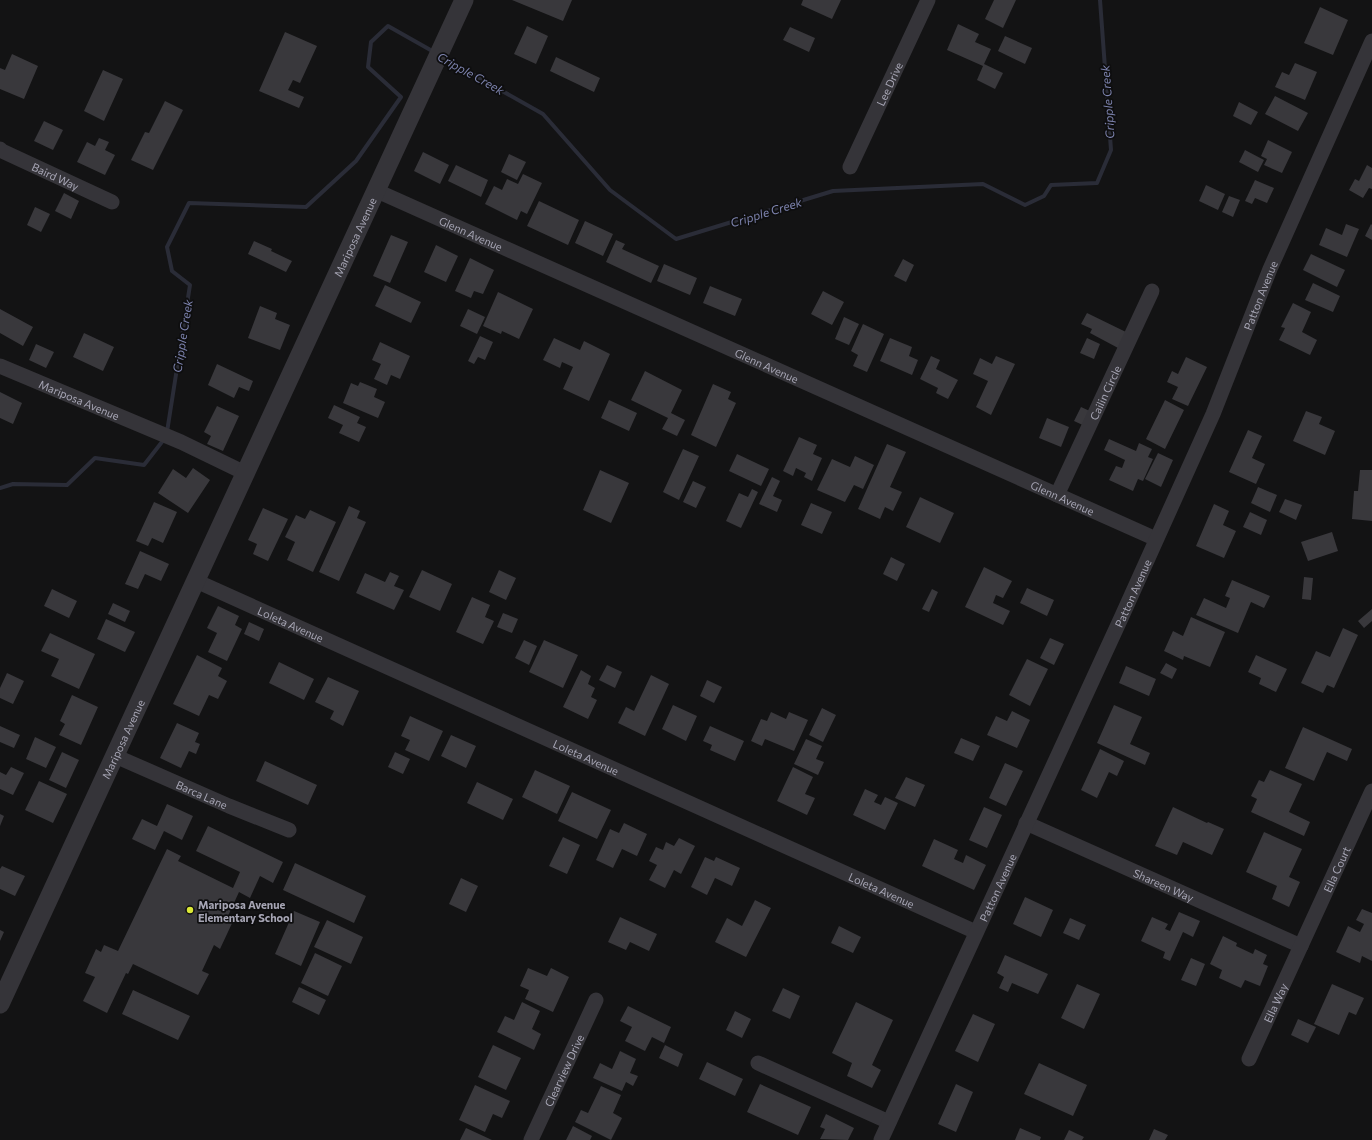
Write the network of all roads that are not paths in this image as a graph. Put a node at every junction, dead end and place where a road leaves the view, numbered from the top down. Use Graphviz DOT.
graph roads {
  1 [pos="464,0"];
  2 [pos="928,0"];
  3 [pos="1372,41"];
  4 [pos="0,149"];
  5 [pos="850,167"];
  6 [pos="377,191"];
  7 [pos="112,202"];
  8 [pos="1152,290"];
  9 [pos="0,366"];
  10 [pos="245,473"];
  11 [pos="1057,495"];
  12 [pos="1156,539"];
  13 [pos="196,581"];
  14 [pos="115,756"];
  15 [pos="1372,792"];
  16 [pos="1026,823"];
  17 [pos="290,830"];
  18 [pos="976,932"];
  19 [pos="1301,946"];
  20 [pos="596,1000"];
  21 [pos="0,1004"];
  22 [pos="1249,1059"];
  23 [pos="758,1063"];
  24 [pos="889,1122"];
  25 [pos="531,1140"];
  26 [pos="881,1140"];
  1 -- 6 [label="street, Mariposa Avenue"];
  2 -- 5 [label="street, Lee Drive"];
  3 -- 12 [label="street, Patton Avenue"];
  4 -- 7 [label="street, Baird Way"];
  6 -- 10 [label="street, Mariposa Avenue"];
  6 -- 11 [label="street, Glenn Avenue"];
  8 -- 11 [label="street, Cailin Circle"];
  9 -- 10 [label="street, Mariposa Avenue"];
  10 -- 13 [label="street, Mariposa Avenue"];
  11 -- 12 [label="street, Glenn Avenue"];
  12 -- 16 [label="street, Patton Avenue"];
  13 -- 14 [label="street, Mariposa Avenue"];
  13 -- 18 [label="street, Loleta Avenue"];
  14 -- 17 [label="street, Barca Lane"];
  14 -- 21 [label="street, Mariposa Avenue"];
  15 -- 19 [label="street, Ella Court"];
  16 -- 18 [label="street, Patton Avenue"];
  16 -- 19 [label="street, Shareen Way"];
  18 -- 24 [label="street, Patton Avenue"];
  19 -- 22 [label="street, Ella Way"];
  20 -- 25 [label="street, Clearview Drive"];
  23 -- 24 [label="street"];
  24 -- 26 [label="street, Patton Avenue"];
}
